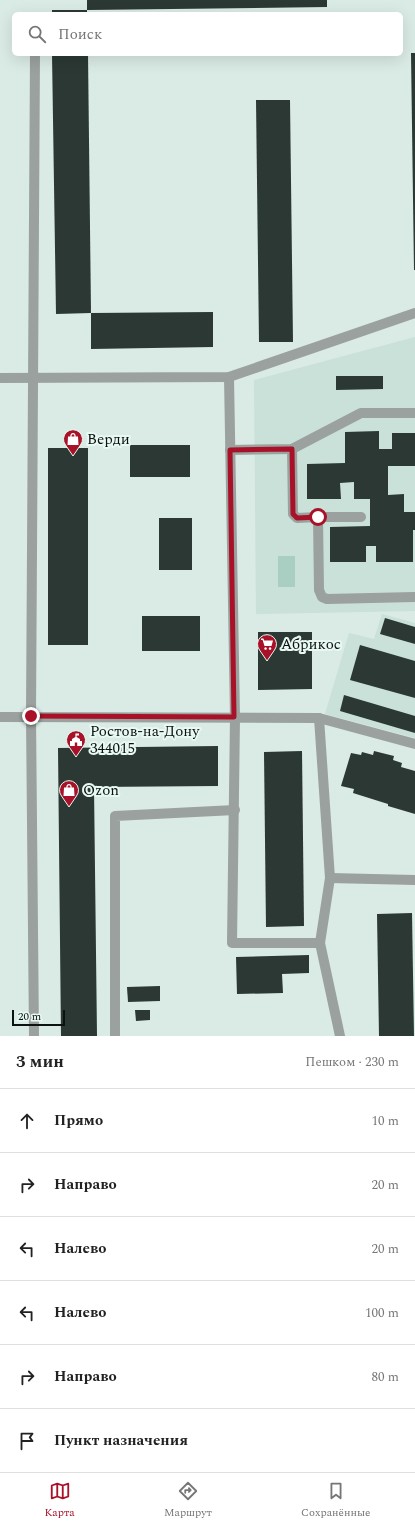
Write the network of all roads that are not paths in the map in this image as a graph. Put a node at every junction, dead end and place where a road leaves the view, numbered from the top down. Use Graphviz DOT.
graph roads {
  1 [pos="35,56"];
  2 [pos="415,313"];
  3 [pos="229,377"];
  4 [pos="0,378"];
  5 [pos="34,378"];
  6 [pos="415,413"];
  7 [pos="292,449"];
  8 [pos="230,450"];
  9 [pos="361,516"];
  10 [pos="318,517"];
  11 [pos="415,597"];
  12 [pos="31,716"];
  13 [pos="0,717"];
  14 [pos="234,717"];
  15 [pos="319,718"];
  16 [pos="415,744"];
  17 [pos="234,810"];
  18 [pos="330,878"];
  19 [pos="415,880"];
  20 [pos="320,943"];
  21 [pos="34,1036"];
  22 [pos="115,1036"];
  23 [pos="340,1036"];
  1 -- 5 [label="lane"];
  2 -- 3 [label="lane"];
  3 -- 5 [label="lane"];
  3 -- 8 [label="lane"];
  4 -- 5 [label="lane"];
  5 -- 12 [label="lane"];
  6 -- 7 [label="lane"];
  7 -- 8 [label="lane"];
  7 -- 10 [label="lane"];
  8 -- 14 [label="lane"];
  9 -- 10 [label="lane"];
  10 -- 11 [label="lane"];
  12 -- 13 [label="lane"];
  12 -- 14 [label="lane"];
  12 -- 21 [label="lane"];
  14 -- 15 [label="lane"];
  14 -- 17 [label="lane"];
  15 -- 16 [label="lane"];
  15 -- 18 [label="lane"];
  17 -- 20 [label="lane"];
  17 -- 22 [label="lane"];
  18 -- 19 [label="lane"];
  18 -- 20 [label="lane"];
  20 -- 23 [label="lane"];
}
